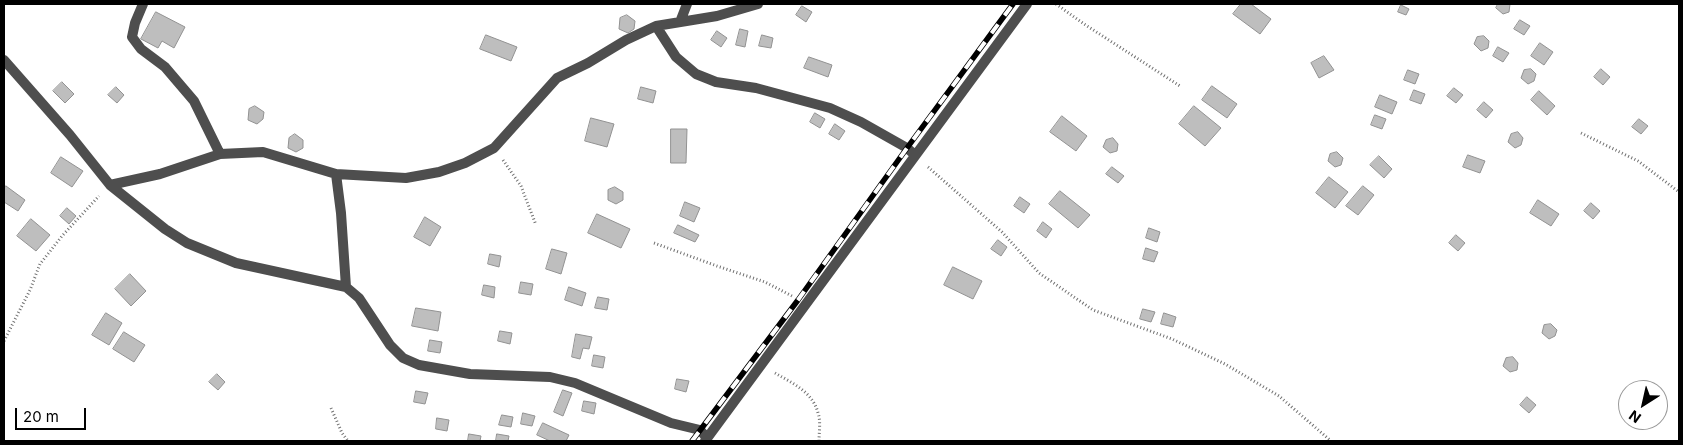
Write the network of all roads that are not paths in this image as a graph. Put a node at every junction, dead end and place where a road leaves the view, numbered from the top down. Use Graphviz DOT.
graph roads {
  1 [pos="143,4"];
  2 [pos="687,4"];
  3 [pos="758,4"];
  4 [pos="1027,4"];
  5 [pos="680,22"];
  6 [pos="656,26"];
  7 [pos="4,60"];
  8 [pos="220,154"];
  9 [pos="915,156"];
  10 [pos="336,174"];
  11 [pos="110,185"];
  12 [pos="346,287"];
  13 [pos="706,440"];
  1 -- 8 [label="street"];
  2 -- 5 [label="street"];
  3 -- 5 [label="street"];
  4 -- 9 [label="street"];
  5 -- 6 [label="street"];
  6 -- 9 [label="street"];
  6 -- 10 [label="street"];
  7 -- 11 [label="street"];
  8 -- 10 [label="street"];
  8 -- 11 [label="street"];
  9 -- 13 [label="street"];
  10 -- 12 [label="street"];
  11 -- 12 [label="street"];
  12 -- 13 [label="street"];
}
